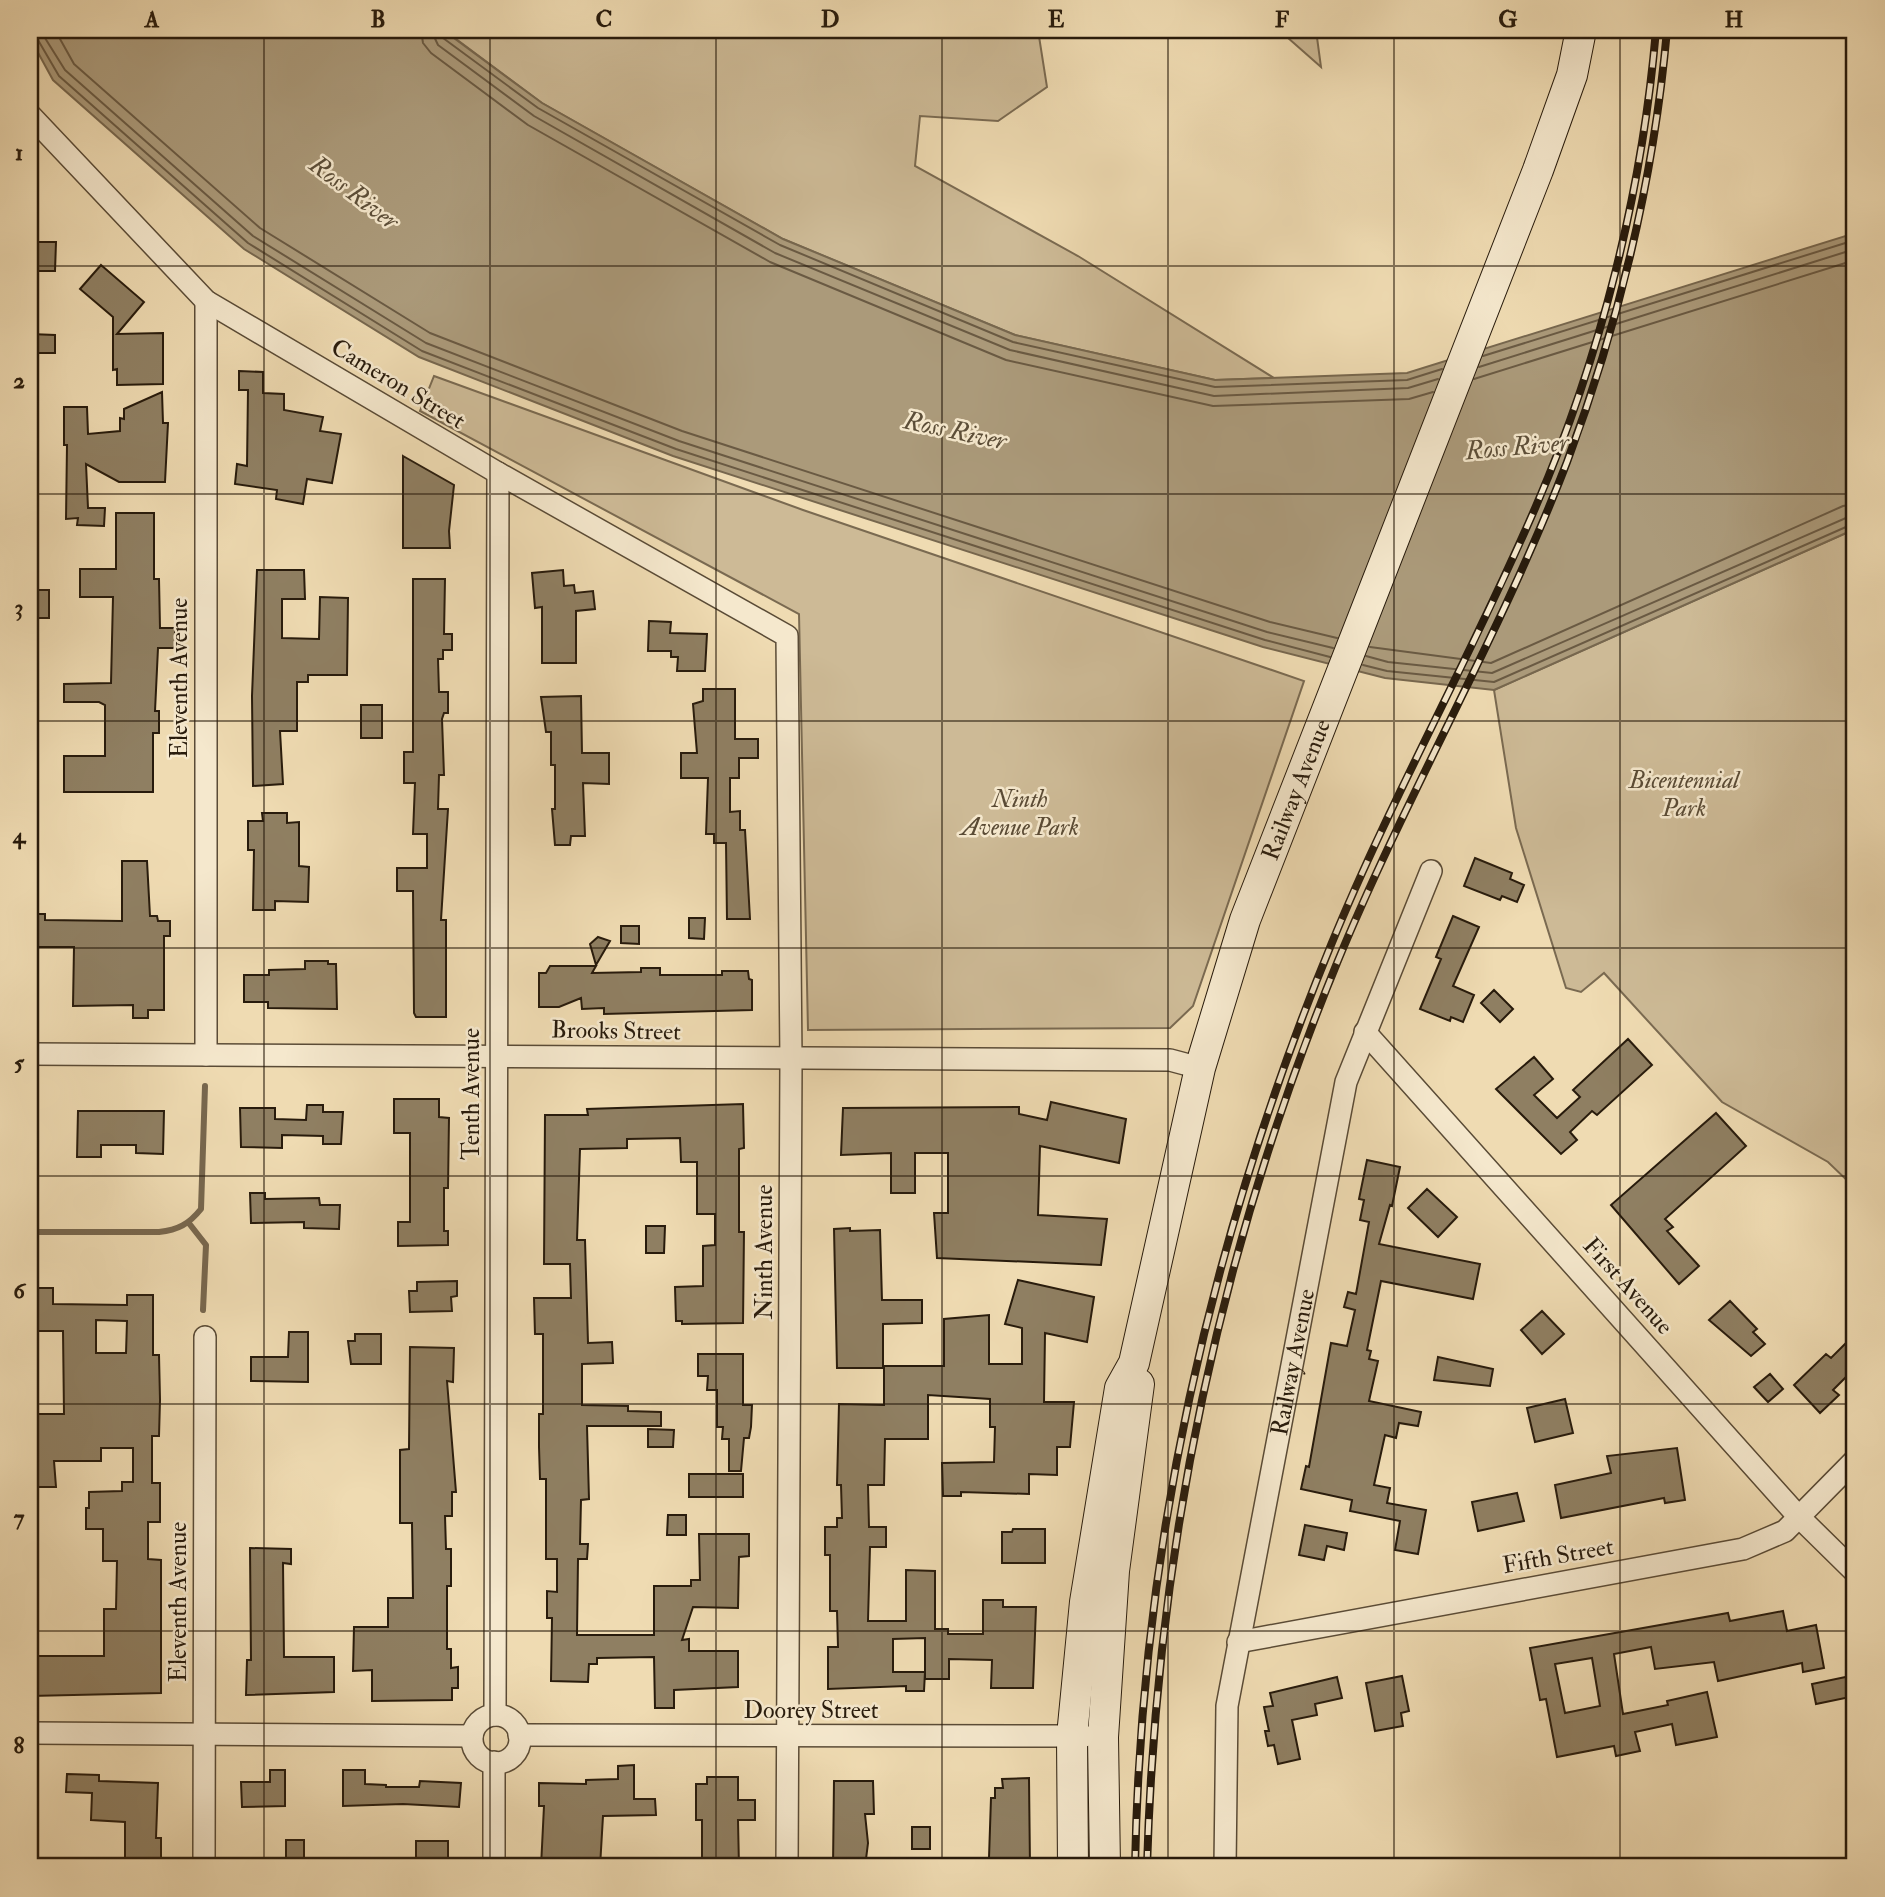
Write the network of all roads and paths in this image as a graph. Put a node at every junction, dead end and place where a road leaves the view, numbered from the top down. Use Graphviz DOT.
graph roads {
  1 [pos="1581,30"];
  2 [pos="30,115"];
  3 [pos="206,301"];
  4 [pos="498,473"];
  5 [pos="787,636"];
  6 [pos="1431,871"];
  7 [pos="1365,1032"];
  8 [pos="30,1054"];
  9 [pos="206,1055"];
  10 [pos="497,1055"];
  11 [pos="791,1060"];
  12 [pos="1200,1068"];
  13 [pos="205,1337"];
  14 [pos="1134,1363"];
  15 [pos="1855,1460"];
  16 [pos="1798,1516"];
  17 [pos="1855,1572"];
  18 [pos="1238,1642"];
  19 [pos="495,1715"];
  20 [pos="30,1733"];
  21 [pos="204,1735"];
  22 [pos="519,1735"];
  23 [pos="472,1736"];
  24 [pos="788,1736"];
  25 [pos="1072,1736"];
  26 [pos="1103,1737"];
  27 [pos="494,1762"];
  28 [pos="204,1867"];
  29 [pos="494,1867"];
  30 [pos="787,1867"];
  31 [pos="1073,1867"];
  32 [pos="1105,1867"];
  33 [pos="1225,1867"];
  1 -- 12 [label="main road, Railway Avenue"];
  2 -- 3 [label="street, Cameron Street"];
  3 -- 4 [label="street, Cameron Street"];
  3 -- 9 [label="street, Eleventh Avenue"];
  4 -- 5 [label="street, Cameron Street"];
  4 -- 10 [label="street, Tenth Avenue"];
  5 -- 11 [label="street, Ninth Avenue"];
  6 -- 7 [label="street, Railway Avenue"];
  7 -- 16 [label="street, First Avenue"];
  7 -- 18 [label="street, Railway Avenue"];
  8 -- 9 [label="street, Brooks Street"];
  9 -- 10 [label="street, Brooks Street"];
  10 -- 11 [label="street, Brooks Street"];
  10 -- 19 [label="street, Tenth Avenue"];
  11 -- 12 [label="street, Brooks Street"];
  11 -- 24 [label="street, Ninth Avenue"];
  12 -- 14 [label="main road, Railway Avenue"];
  13 -- 21 [label="street, Eleventh Avenue"];
  14 -- 25 [label="main road, Railway Avenue"];
  14 -- 26 [label="main road, Railway Avenue"];
  15 -- 16 [label="street, Fifth Street"];
  16 -- 17 [label="street, First Avenue"];
  16 -- 18 [label="street, Fifth Street"];
  18 -- 33 [label="street, Railway Avenue"];
  19 -- 22 [label="street"];
  19 -- 23 [label="street"];
  20 -- 21 [label="street"];
  21 -- 23 [label="street"];
  21 -- 28 [label="street, Eleventh Avenue"];
  22 -- 24 [label="street, Doorey Street"];
  22 -- 27 [label="street"];
  23 -- 27 [label="street"];
  24 -- 25 [label="street, Doorey Street"];
  24 -- 30 [label="street, Ninth Avenue"];
  25 -- 26 [label="street, Doorey Street"];
  25 -- 31 [label="main road, Railway Avenue"];
  26 -- 32 [label="main road, Railway Avenue"];
  27 -- 29 [label="street"];
}
